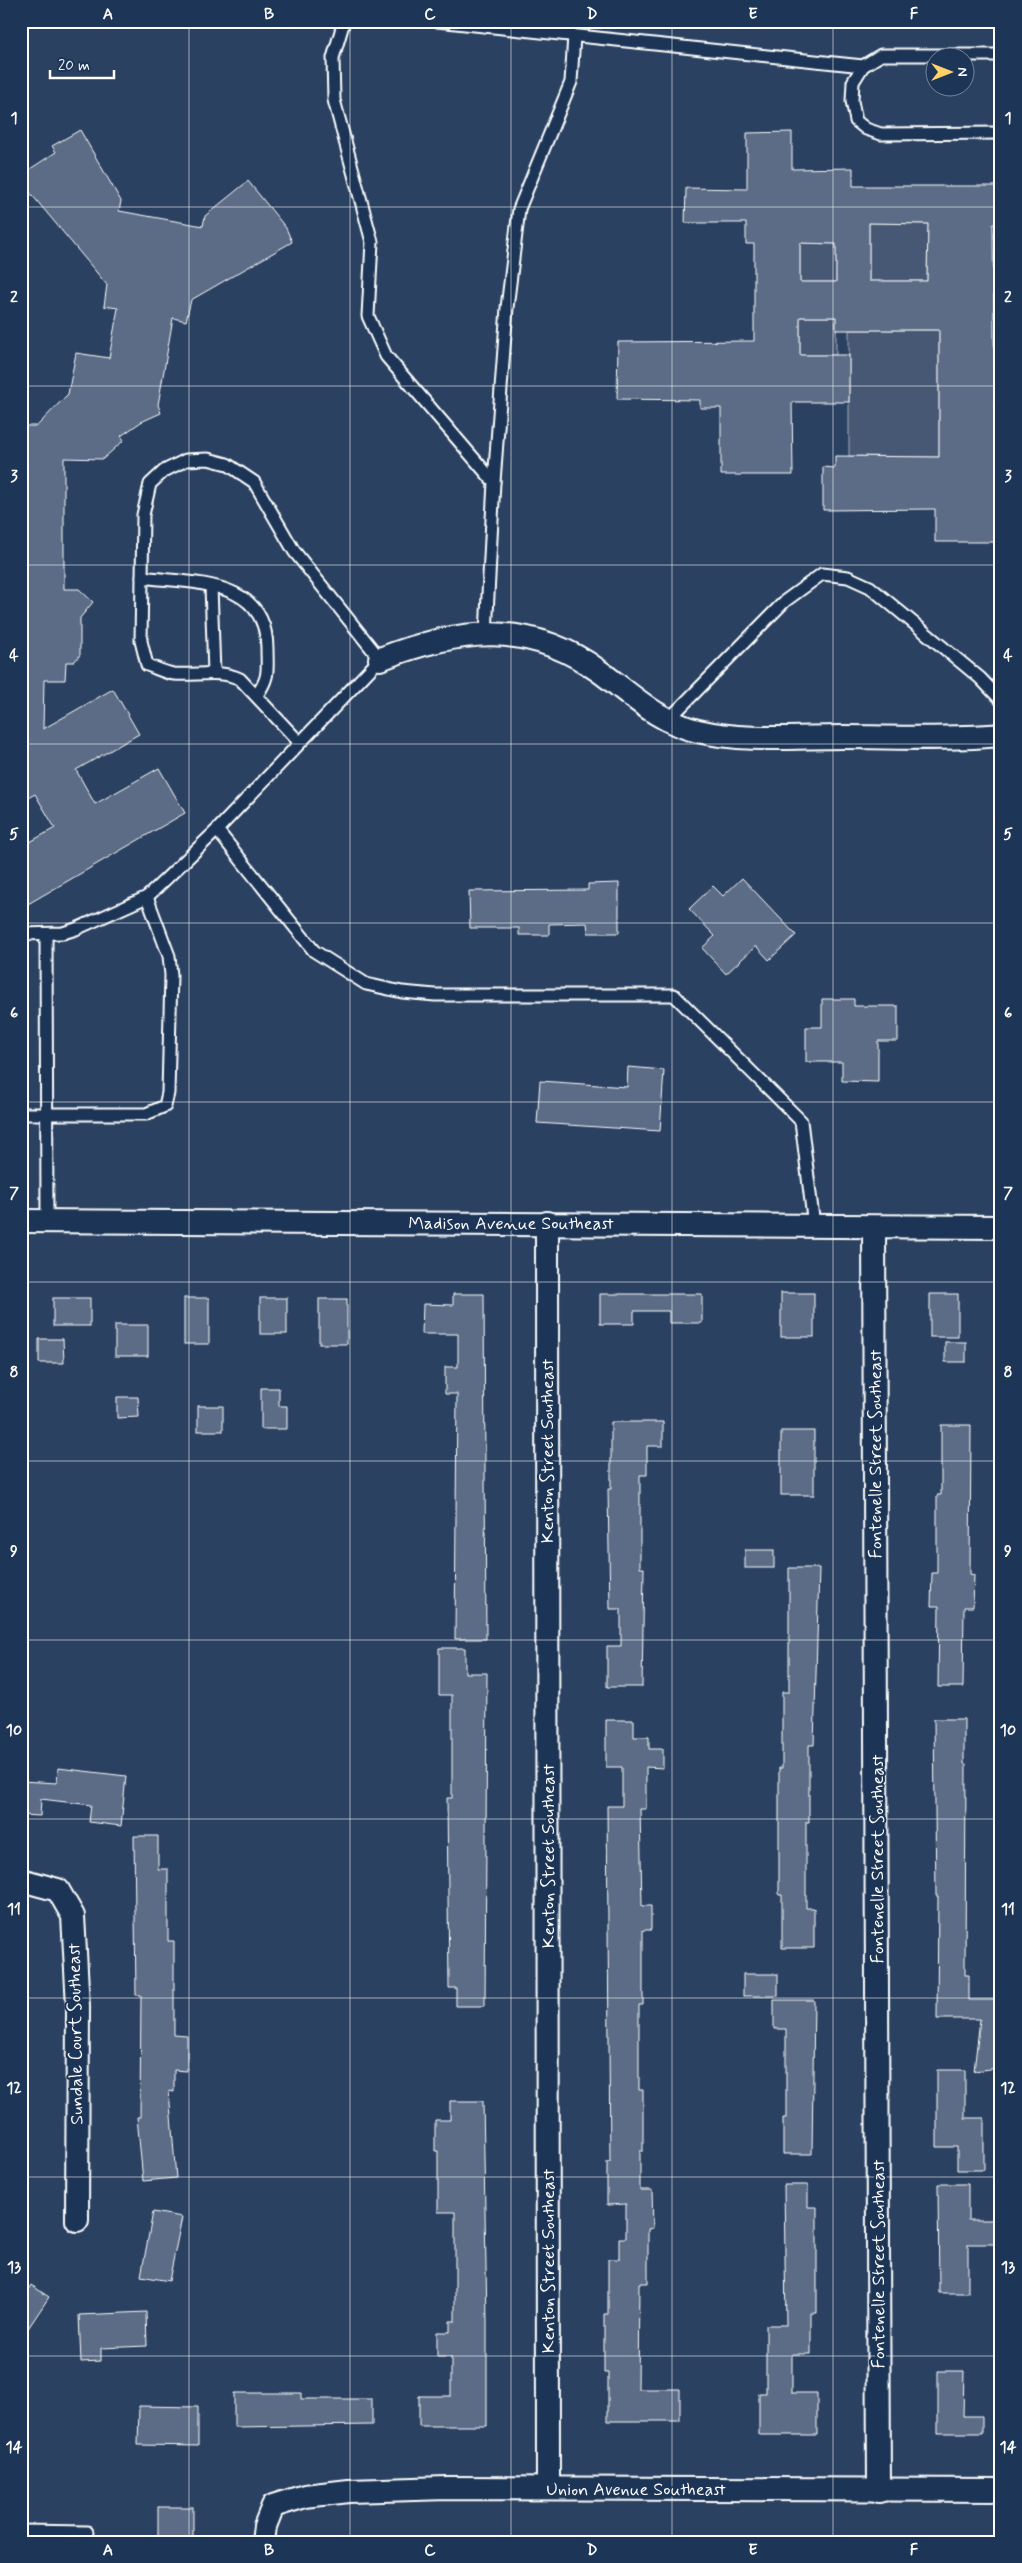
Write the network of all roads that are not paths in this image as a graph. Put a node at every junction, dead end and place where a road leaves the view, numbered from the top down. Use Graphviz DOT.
graph roads {
  1 [pos="344,21"];
  2 [pos="436,21"];
  3 [pos="574,36"];
  4 [pos="1001,55"];
  5 [pos="864,66"];
  6 [pos="1001,133"];
  7 [pos="494,482"];
  8 [pos="142,577"];
  9 [pos="211,586"];
  10 [pos="486,633"];
  11 [pos="380,659"];
  12 [pos="214,673"];
  13 [pos="257,695"];
  14 [pos="1001,700"];
  15 [pos="668,720"];
  16 [pos="1001,735"];
  17 [pos="300,743"];
  18 [pos="217,830"];
  19 [pos="147,897"];
  20 [pos="21,934"];
  21 [pos="46,934"];
  22 [pos="21,1114"];
  23 [pos="48,1114"];
  24 [pos="21,1220"];
  25 [pos="47,1220"];
  26 [pos="547,1223"];
  27 [pos="814,1226"];
  28 [pos="874,1227"];
  29 [pos="1001,1227"];
  30 [pos="21,1880"];
  31 [pos="77,2220"];
  32 [pos="548,2488"];
  33 [pos="1001,2490"];
  34 [pos="879,2491"];
  35 [pos="21,2532"];
  36 [pos="87,2532"];
  37 [pos="263,2542"];
  1 -- 7 [label="lane"];
  2 -- 3 [label="lane"];
  3 -- 5 [label="lane"];
  3 -- 7 [label="lane"];
  4 -- 5 [label="lane"];
  5 -- 6 [label="lane"];
  7 -- 10 [label="lane"];
  8 -- 9 [label="lane"];
  8 -- 11 [label="lane"];
  8 -- 12 [label="lane"];
  9 -- 12 [label="lane"];
  9 -- 13 [label="lane"];
  10 -- 11 [label="street"];
  10 -- 15 [label="street"];
  11 -- 17 [label="lane"];
  12 -- 13 [label="lane"];
  13 -- 17 [label="lane"];
  14 -- 15 [label="lane"];
  15 -- 16 [label="street"];
  17 -- 18 [label="lane"];
  18 -- 19 [label="lane"];
  18 -- 27 [label="lane"];
  19 -- 21 [label="lane"];
  19 -- 23 [label="lane"];
  20 -- 21 [label="lane"];
  21 -- 23 [label="lane"];
  22 -- 23 [label="lane"];
  23 -- 25 [label="lane"];
  24 -- 25 [label="street, Madison Avenue Southeast"];
  25 -- 26 [label="street, Madison Avenue Southeast"];
  26 -- 27 [label="street, Madison Avenue Southeast"];
  26 -- 32 [label="street, Kenton Street Southeast"];
  27 -- 28 [label="street, Madison Avenue Southeast"];
  28 -- 29 [label="street, Madison Avenue Southeast"];
  28 -- 34 [label="street, Fontenelle Street Southeast"];
  30 -- 31 [label="street, Sundale Court Southeast"];
  32 -- 34 [label="street, Union Avenue Southeast"];
  32 -- 37 [label="street, Union Avenue Southeast"];
  33 -- 34 [label="street, Union Avenue Southeast"];
  35 -- 36 [label="lane"];
}
